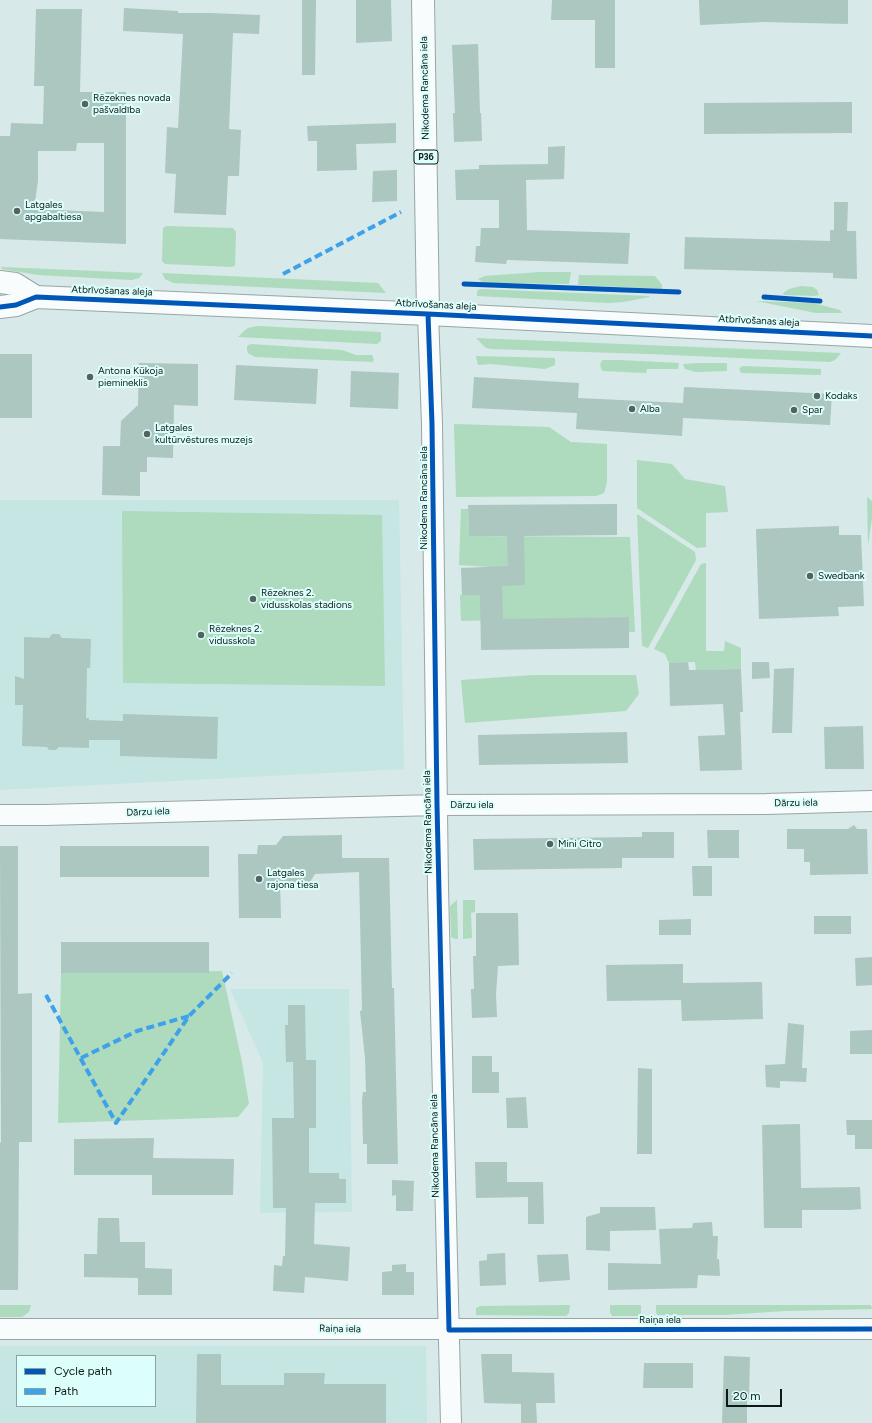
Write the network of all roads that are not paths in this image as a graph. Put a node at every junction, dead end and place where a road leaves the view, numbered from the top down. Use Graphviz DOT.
graph roads {
  1 [pos="423,0"];
  2 [pos="0,282"];
  3 [pos="36,297"];
  4 [pos="0,307"];
  5 [pos="428,314"];
  6 [pos="872,336"];
  7 [pos="872,801"];
  8 [pos="437,805"];
  9 [pos="0,815"];
  10 [pos="0,1329"];
  11 [pos="872,1329"];
  12 [pos="449,1330"];
  13 [pos="452,1423"];
  1 -- 5 [label="main road, Nikodema Rancāna iela / P36"];
  2 -- 3 [label="main road, Atbrīvošanas aleja"];
  3 -- 4 [label="main road, Atbrīvošanas aleja"];
  3 -- 5 [label="main road, Atbrīvošanas aleja"];
  5 -- 6 [label="main road, Atbrīvošanas aleja"];
  5 -- 8 [label="street, Nikodema Rancāna iela"];
  7 -- 8 [label="street, Dārzu iela"];
  8 -- 9 [label="street, Dārzu iela"];
  8 -- 12 [label="street, Nikodema Rancāna iela"];
  10 -- 12 [label="street, Raiņa iela"];
  11 -- 12 [label="street, Raiņa iela"];
  12 -- 13 [label="street, Nikodema Rancāna iela"];
}
